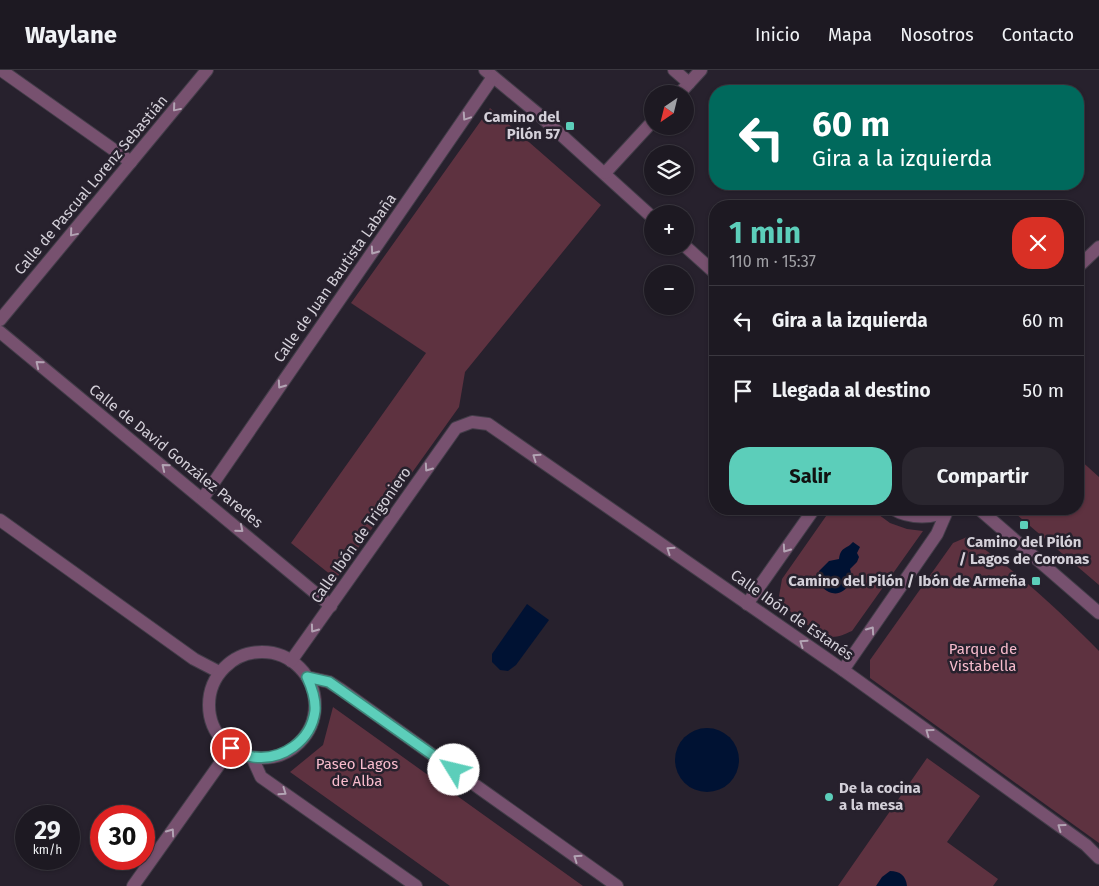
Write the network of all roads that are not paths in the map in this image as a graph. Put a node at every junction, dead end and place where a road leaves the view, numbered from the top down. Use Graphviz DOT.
graph roads {
  1 [pos="1,70"];
  2 [pos="207,70"];
  3 [pos="674,70"];
  4 [pos="701,70"];
  5 [pos="489,73"];
  6 [pos="689,83"];
  7 [pos="644,131"];
  8 [pos="131,162"];
  9 [pos="605,173"];
  10 [pos="644,210"];
  11 [pos="1099,247"];
  12 [pos="694,254"];
  13 [pos="1084,262"];
  14 [pos="709,268"];
  15 [pos="0,320"];
  16 [pos="0,332"];
  17 [pos="456,428"];
  18 [pos="203,498"];
  19 [pos="810,515"];
  20 [pos="910,515"];
  21 [pos="933,515"];
  22 [pos="946,515"];
  23 [pos="986,515"];
  24 [pos="0,520"];
  25 [pos="748,604"];
  26 [pos="332,606"];
  27 [pos="1099,613"];
  28 [pos="291,660"];
  29 [pos="843,670"];
  30 [pos="219,672"];
  31 [pos="307,677"];
  32 [pos="231,748"];
  33 [pos="252,757"];
  34 [pos="1099,858"];
  35 [pos="133,886"];
  36 [pos="416,886"];
  37 [pos="617,886"];
  1 -- 8 [label="street"];
  2 -- 8 [label="street, Calle de Pascual Lorenz Sebastián, one-way"];
  3 -- 6 [label="street"];
  4 -- 6 [label="street"];
  5 -- 9 [label="street"];
  5 -- 18 [label="street, Calle de Juan Bautista Labaña, one-way"];
  7 -- 9 [label="street"];
  8 -- 15 [label="street, Calle de Pascual Lorenz Sebastián, one-way"];
  9 -- 10 [label="street"];
  11 -- 13 [label="street"];
  12 -- 14 [label="street"];
  18 -- 16 [label="street, Calle de David González Paredes, one-way"];
  25 -- 17 [label="street, Calle Ibón de Estanés, one-way"];
  17 -- 26 [label="street, Calle Ibón de Trigoniero, one-way"];
  18 -- 26 [label="street, Calle de David González Paredes, one-way"];
  19 -- 25 [label="street, one-way"];
  20 -- 21 [label="street"];
  29 -- 22 [label="street, one-way"];
  23 -- 27 [label="street"];
  24 -- 30 [label="street"];
  29 -- 25 [label="street, Calle Ibón de Estanés, one-way"];
  26 -- 28 [label="street, Calle Ibón de Trigoniero, one-way"];
  28 -- 30 [label="street"];
  28 -- 31 [label="street"];
  34 -- 29 [label="street, Calle Ibón de Estanés, one-way"];
  30 -- 32 [label="street"];
  31 -- 33 [label="street"];
  37 -- 31 [label="street, one-way"];
  32 -- 33 [label="street"];
  35 -- 32 [label="street, one-way"];
  33 -- 36 [label="street, one-way"];
}
